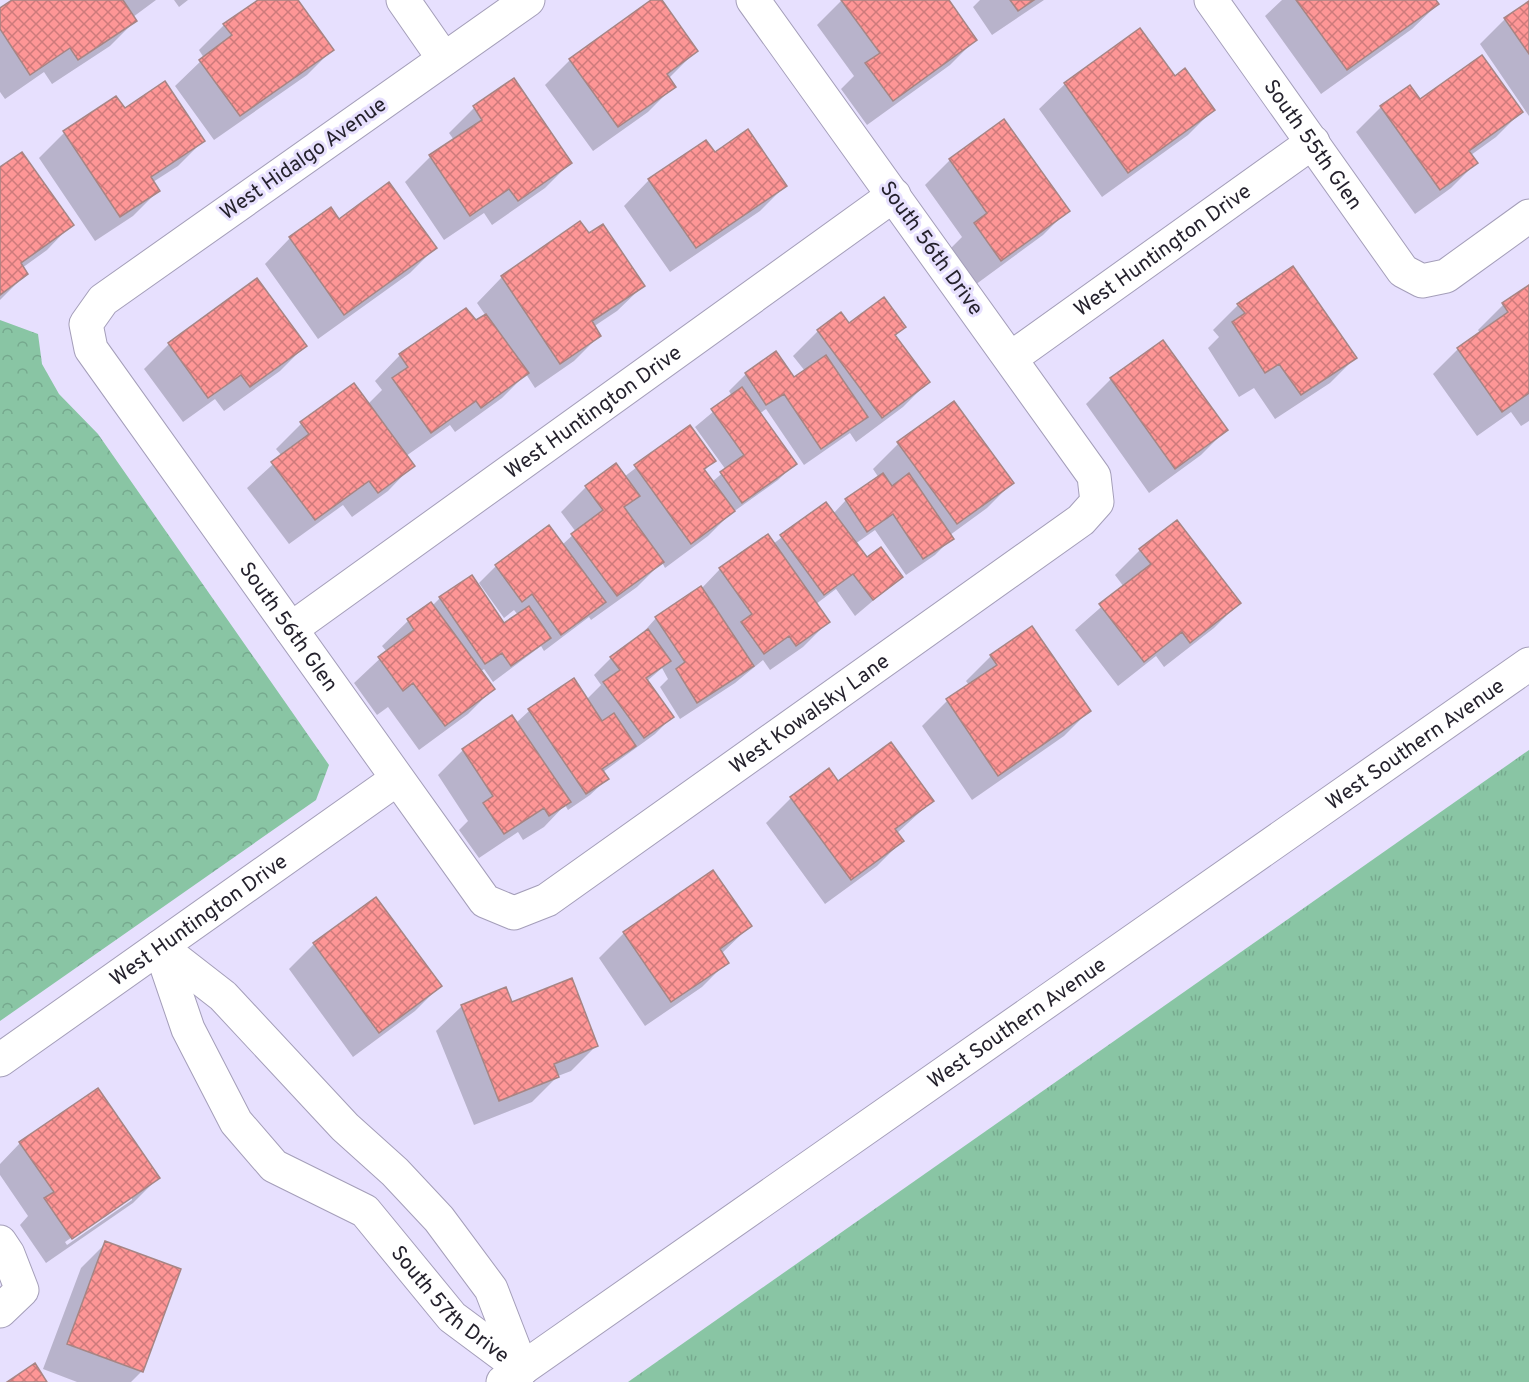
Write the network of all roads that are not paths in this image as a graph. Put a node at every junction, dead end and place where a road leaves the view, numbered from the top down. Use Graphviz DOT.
graph roads {
  1 [pos="403,0"];
  2 [pos="528,0"];
  3 [pos="753,0"];
  4 [pos="1211,0"];
  5 [pos="444,59"];
  6 [pos="1313,142"];
  7 [pos="894,195"];
  8 [pos="1529,216"];
  9 [pos="86,324"];
  10 [pos="1011,358"];
  11 [pos="1097,502"];
  12 [pos="291,629"];
  13 [pos="1529,663"];
  14 [pos="397,779"];
  15 [pos="514,913"];
  16 [pos="160,947"];
  17 [pos="0,1060"];
  18 [pos="395,1172"];
  19 [pos="365,1211"];
  20 [pos="0,1242"];
  21 [pos="11,1301"];
  22 [pos="512,1375"];
  1 -- 5 [label="street"];
  2 -- 5 [label="street, West Hidalgo Avenue"];
  3 -- 7 [label="street, South 56th Drive"];
  4 -- 6 [label="street, South 55th Glen"];
  5 -- 9 [label="street, West Hidalgo Avenue"];
  6 -- 8 [label="street, South 55th Glen"];
  6 -- 10 [label="street, West Huntington Drive"];
  7 -- 10 [label="street, South 56th Drive"];
  7 -- 12 [label="street, West Huntington Drive"];
  9 -- 12 [label="street, South 56th Glen"];
  10 -- 11 [label="street, South 56th Drive"];
  11 -- 15 [label="street, West Kowalsky Lane"];
  12 -- 14 [label="street, South 56th Glen"];
  13 -- 22 [label="street, West Southern Avenue"];
  14 -- 15 [label="street, South 56th Glen"];
  14 -- 16 [label="street, West Huntington Drive"];
  16 -- 17 [label="street, West Huntington Drive"];
  16 -- 18 [label="street, South 57th Drive"];
  16 -- 19 [label="street, South 57th Drive"];
  18 -- 19 [label="street"];
  18 -- 22 [label="street, South 57th Drive"];
  19 -- 22 [label="street, South 57th Drive"];
  20 -- 21 [label="street"];
}
